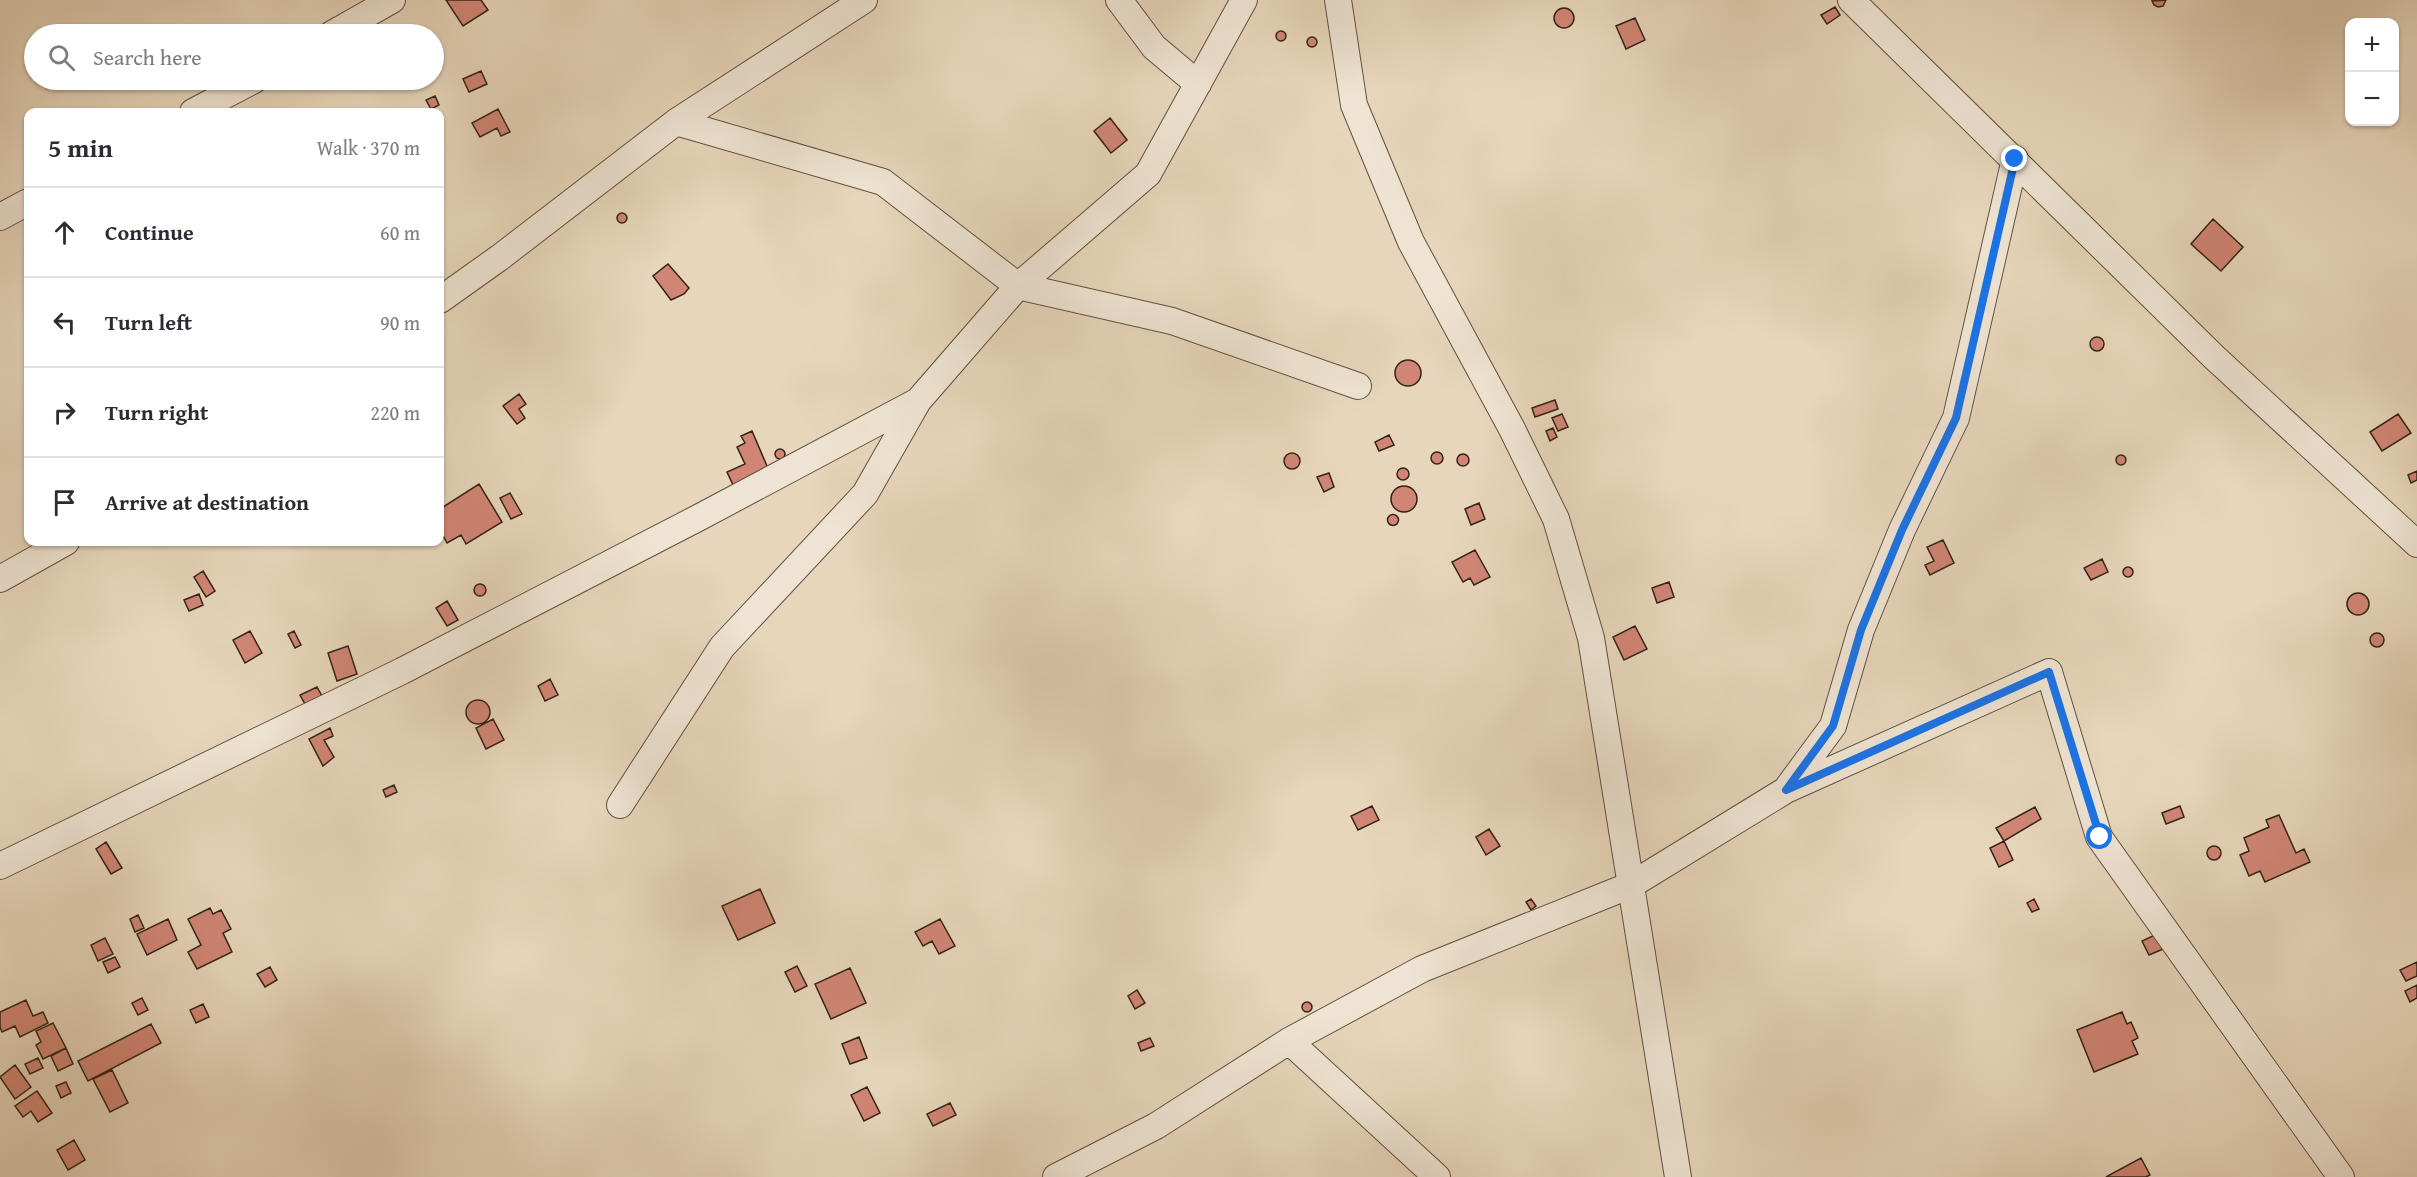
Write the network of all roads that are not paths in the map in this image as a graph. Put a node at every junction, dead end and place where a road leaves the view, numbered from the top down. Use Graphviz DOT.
graph roads {
  1 [pos="392,0"];
  2 [pos="864,0"];
  3 [pos="1119,0"];
  4 [pos="1244,0"];
  5 [pos="1338,0"];
  6 [pos="1851,0"];
  7 [pos="350,24"];
  8 [pos="1198,84"];
  9 [pos="235,90"];
  10 [pos="201,108"];
  11 [pos="676,122"];
  12 [pos="2015,159"];
  13 [pos="24,204"];
  14 [pos="0,217"];
  15 [pos="1018,286"];
  16 [pos="444,297"];
  17 [pos="1358,386"];
  18 [pos="918,401"];
  19 [pos="2417,544"];
  20 [pos="59,546"];
  21 [pos="0,579"];
  22 [pos="1786,790"];
  23 [pos="621,805"];
  24 [pos="0,866"];
  25 [pos="1631,885"];
  26 [pos="1289,1041"];
  27 [pos="1056,1177"];
  28 [pos="1437,1177"];
  29 [pos="1678,1177"];
  30 [pos="2341,1177"];
  1 -- 7 [label="street"];
  2 -- 11 [label="street"];
  3 -- 8 [label="street"];
  4 -- 8 [label="street"];
  5 -- 25 [label="street"];
  6 -- 12 [label="street"];
  8 -- 15 [label="street"];
  9 -- 10 [label="street"];
  11 -- 15 [label="street"];
  11 -- 16 [label="street"];
  12 -- 19 [label="street"];
  12 -- 22 [label="street"];
  13 -- 14 [label="street"];
  15 -- 17 [label="street"];
  15 -- 18 [label="street"];
  18 -- 23 [label="street"];
  18 -- 24 [label="street"];
  20 -- 21 [label="street"];
  22 -- 25 [label="street"];
  22 -- 30 [label="street"];
  25 -- 26 [label="street"];
  25 -- 29 [label="street"];
  26 -- 27 [label="street"];
  26 -- 28 [label="street"];
}
